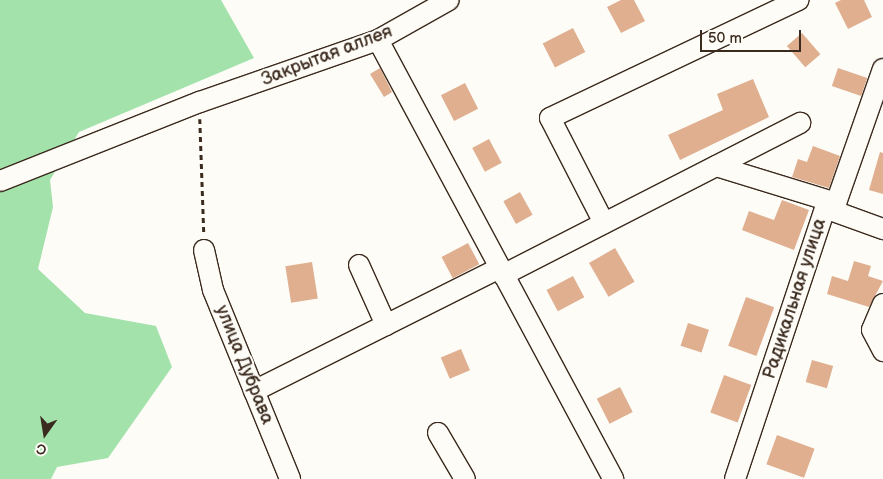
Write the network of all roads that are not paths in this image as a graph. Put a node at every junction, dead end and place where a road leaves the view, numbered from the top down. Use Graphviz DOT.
graph roads {
  1 [pos="449,0"];
  2 [pos="798,0"];
  3 [pos="378,40"];
  4 [pos="883,69"];
  5 [pos="800,123"];
  6 [pos="716,166"];
  7 [pos="0,182"];
  8 [pos="830,205"];
  9 [pos="604,223"];
  10 [pos="883,229"];
  11 [pos="204,250"];
  12 [pos="359,265"];
  13 [pos="502,271"];
  14 [pos="883,304"];
  15 [pos="386,324"];
  16 [pos="883,351"];
  17 [pos="254,391"];
  18 [pos="438,433"];
  19 [pos="290,479"];
  20 [pos="465,479"];
  21 [pos="613,479"];
  22 [pos="734,479"];
  1 -- 3 [label="lane, Закрытая аллея"];
  2 -- 9 [label="lane"];
  3 -- 7 [label="lane, Закрытая аллея"];
  3 -- 13 [label="lane"];
  4 -- 8 [label="lane, Радикальная улица"];
  5 -- 6 [label="lane"];
  6 -- 8 [label="lane"];
  6 -- 9 [label="lane"];
  8 -- 10 [label="lane"];
  8 -- 22 [label="lane, Радикальная улица"];
  9 -- 13 [label="lane"];
  11 -- 17 [label="lane, улица Дубрава"];
  12 -- 15 [label="lane"];
  13 -- 15 [label="lane"];
  13 -- 21 [label="lane"];
  14 -- 16 [label="lane"];
  15 -- 17 [label="lane"];
  17 -- 19 [label="lane, улица Дубрава"];
  18 -- 20 [label="lane"];
}
